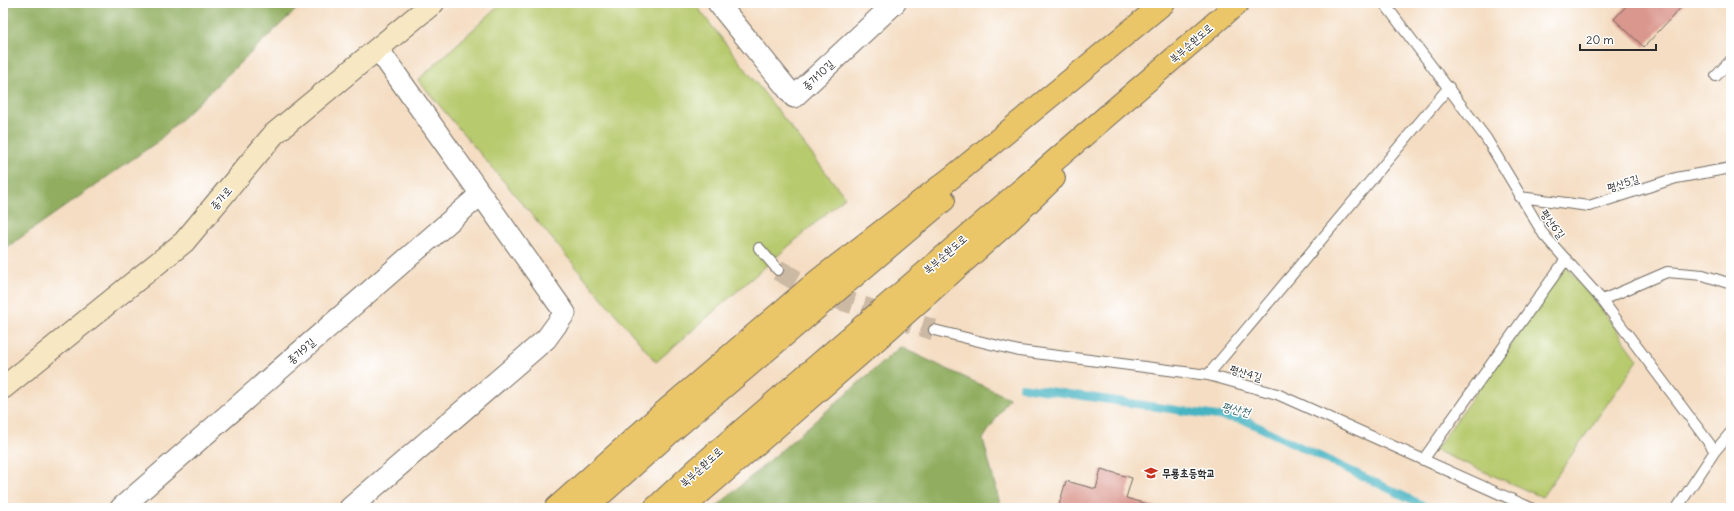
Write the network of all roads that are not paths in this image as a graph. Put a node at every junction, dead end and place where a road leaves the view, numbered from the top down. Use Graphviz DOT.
graph roads {
  1 [pos="433,3"];
  2 [pos="718,3"];
  3 [pos="895,3"];
  4 [pos="1164,3"];
  5 [pos="1169,3"];
  6 [pos="1239,3"];
  7 [pos="1384,3"];
  8 [pos="378,49"];
  9 [pos="1731,60"];
  10 [pos="1716,76"];
  11 [pos="1449,87"];
  12 [pos="1731,168"];
  13 [pos="481,194"];
  14 [pos="1520,197"];
  15 [pos="759,248"];
  16 [pos="1566,259"];
  17 [pos="778,270"];
  18 [pos="1731,284"];
  19 [pos="1602,300"];
  20 [pos="934,330"];
  21 [pos="1208,375"];
  22 [pos="3,388"];
  23 [pos="1731,432"];
  24 [pos="1715,451"];
  25 [pos="1423,460"];
  26 [pos="121,508"];
  27 [pos="350,508"];
  28 [pos="556,508"];
  29 [pos="586,508"];
  30 [pos="655,508"];
  31 [pos="683,508"];
  32 [pos="1531,508"];
  33 [pos="1677,508"];
  1 -- 8 [label="main road, 종가로"];
  2 -- 3 [label="street, 종가10길"];
  4 -- 28 [label="main road"];
  5 -- 29 [label="main road"];
  6 -- 30 [label="main road, 북부순환도로"];
  6 -- 31 [label="main road"];
  7 -- 11 [label="lane, 평산6길"];
  8 -- 13 [label="street"];
  8 -- 22 [label="main road, 종가로"];
  9 -- 10 [label="lane"];
  11 -- 14 [label="lane, 평산6길"];
  11 -- 21 [label="lane"];
  12 -- 14 [label="lane, 평산5길"];
  13 -- 26 [label="street, 종가9길"];
  13 -- 27 [label="street"];
  14 -- 16 [label="lane, 평산6길"];
  15 -- 17 [label="lane"];
  16 -- 19 [label="lane, 평산6길"];
  16 -- 25 [label="lane"];
  18 -- 19 [label="lane"];
  19 -- 24 [label="lane, 평산6길"];
  20 -- 21 [label="lane, 평산4길"];
  21 -- 25 [label="lane, 평산4길"];
  23 -- 24 [label="lane"];
  24 -- 33 [label="lane"];
  25 -- 32 [label="lane, 평산4길"];
}
